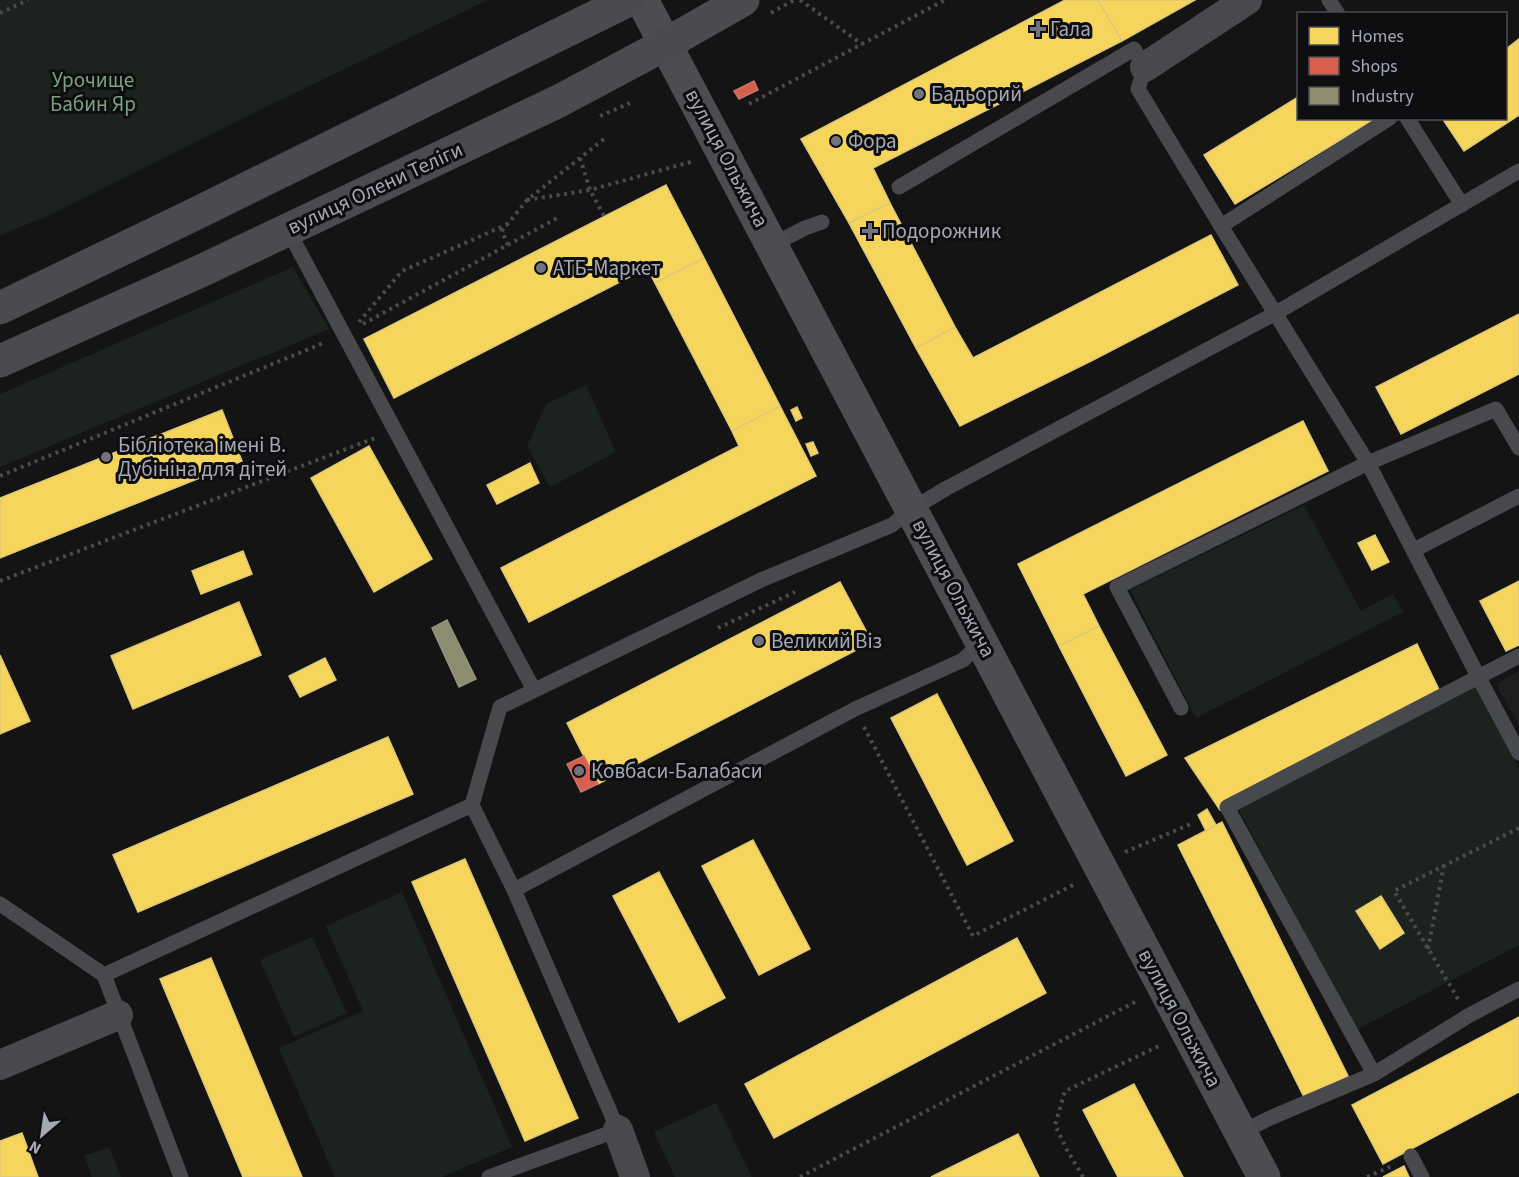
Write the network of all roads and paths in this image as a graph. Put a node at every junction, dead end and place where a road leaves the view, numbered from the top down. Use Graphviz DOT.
graph roads {
  1 [pos="28,0"];
  2 [pos="629,0"];
  3 [pos="642,0"];
  4 [pos="794,0"];
  5 [pos="800,0"];
  6 [pos="945,0"];
  7 [pos="1247,0"];
  8 [pos="755,7"];
  9 [pos="0,13"];
  10 [pos="666,44"];
  11 [pos="862,44"];
  12 [pos="1145,67"];
  13 [pos="630,104"];
  14 [pos="749,104"];
  15 [pos="591,120"];
  16 [pos="1387,120"];
  17 [pos="1408,120"];
  18 [pos="604,139"];
  19 [pos="580,158"];
  20 [pos="703,158"];
  21 [pos="1519,171"];
  22 [pos="899,187"];
  23 [pos="590,190"];
  24 [pos="527,200"];
  25 [pos="1462,205"];
  26 [pos="604,216"];
  27 [pos="559,217"];
  28 [pos="822,222"];
  29 [pos="508,224"];
  30 [pos="1221,226"];
  31 [pos="288,230"];
  32 [pos="508,245"];
  33 [pos="772,245"];
  34 [pos="0,308"];
  35 [pos="1276,313"];
  36 [pos="348,333"];
  37 [pos="0,361"];
  38 [pos="394,430"];
  39 [pos="1519,448"];
  40 [pos="1368,463"];
  41 [pos="0,476"];
  42 [pos="1519,496"];
  43 [pos="912,509"];
  44 [pos="1414,550"];
  45 [pos="0,581"];
  46 [pos="982,642"];
  47 [pos="1519,656"];
  48 [pos="1479,678"];
  49 [pos="534,690"];
  50 [pos="1181,708"];
  51 [pos="855,709"];
  52 [pos="1519,753"];
  53 [pos="472,805"];
  54 [pos="1192,823"];
  55 [pos="1519,828"];
  56 [pos="1125,852"];
  57 [pos="1444,865"];
  58 [pos="1078,882"];
  59 [pos="514,890"];
  60 [pos="0,904"];
  61 [pos="1428,950"];
  62 [pos="104,975"];
  63 [pos="1519,988"];
  64 [pos="1137,1001"];
  65 [pos="118,1015"];
  66 [pos="1468,1016"];
  67 [pos="1159,1046"];
  68 [pos="0,1065"];
  69 [pos="1374,1074"];
  70 [pos="618,1130"];
  71 [pos="1240,1133"];
  72 [pos="1411,1156"];
  73 [pos="1373,1174"];
  74 [pos="181,1177"];
  75 [pos="489,1177"];
  76 [pos="635,1177"];
  77 [pos="800,1177"];
  78 [pos="1083,1177"];
  79 [pos="1264,1177"];
  80 [pos="1367,1177"];
  81 [pos="1422,1177"];
  1 -- 9 [label="path"];
  2 -- 34 [label="main road"];
  3 -- 10 [label="main road, вулиця Ольжича"];
  4 -- 8 [label="path"];
  5 -- 11 [label="path"];
  6 -- 11 [label="path"];
  7 -- 12 [label="street"];
  8 -- 10 [label="main road, вулиця Олени Теліги"];
  10 -- 31 [label="main road, вулиця Олени Теліги"];
  10 -- 33 [label="main road, вулиця Ольжича"];
  11 -- 14 [label="path"];
  12 -- 22 [label="lane"];
  12 -- 30 [label="lane"];
  13 -- 15 [label="path"];
  16 -- 30 [label="lane"];
  17 -- 25 [label="lane"];
  18 -- 19 [label="path"];
  19 -- 23 [label="path"];
  19 -- 24 [label="path"];
  20 -- 23 [label="path"];
  21 -- 25 [label="lane"];
  23 -- 24 [label="path"];
  23 -- 26 [label="path"];
  24 -- 29 [label="path"];
  25 -- 35 [label="lane"];
  27 -- 32 [label="path"];
  28 -- 33 [label="lane"];
  29 -- 32 [label="path"];
  29 -- 36 [label="path"];
  30 -- 35 [label="lane"];
  31 -- 36 [label="lane"];
  31 -- 37 [label="main road, вулиця Олени Теліги"];
  32 -- 36 [label="path"];
  33 -- 43 [label="main road, вулиця Ольжича"];
  35 -- 40 [label="lane"];
  35 -- 43 [label="lane"];
  36 -- 38 [label="lane"];
  36 -- 41 [label="path"];
  38 -- 45 [label="path"];
  38 -- 49 [label="lane"];
  39 -- 40 [label="lane"];
  40 -- 44 [label="lane"];
  40 -- 50 [label="lane"];
  42 -- 44 [label="lane"];
  43 -- 46 [label="main road, вулиця Ольжича"];
  43 -- 49 [label="lane"];
  44 -- 48 [label="lane"];
  46 -- 51 [label="lane"];
  46 -- 71 [label="main road, вулиця Ольжича"];
  47 -- 48 [label="lane"];
  48 -- 52 [label="lane"];
  48 -- 69 [label="lane"];
  49 -- 53 [label="lane"];
  51 -- 58 [label="path"];
  51 -- 59 [label="lane"];
  53 -- 59 [label="lane"];
  53 -- 62 [label="lane"];
  54 -- 56 [label="path"];
  55 -- 57 [label="path"];
  57 -- 61 [label="path"];
  57 -- 61 [label="path"];
  59 -- 70 [label="lane"];
  60 -- 62 [label="lane"];
  61 -- 66 [label="path"];
  62 -- 65 [label="lane"];
  63 -- 66 [label="lane"];
  64 -- 77 [label="path"];
  65 -- 68 [label="street"];
  65 -- 74 [label="lane"];
  66 -- 69 [label="lane"];
  67 -- 78 [label="path"];
  69 -- 71 [label="lane"];
  70 -- 75 [label="lane"];
  70 -- 76 [label="street"];
  71 -- 79 [label="main road, вулиця Ольжича"];
  72 -- 81 [label="lane"];
  73 -- 80 [label="path"];
}
